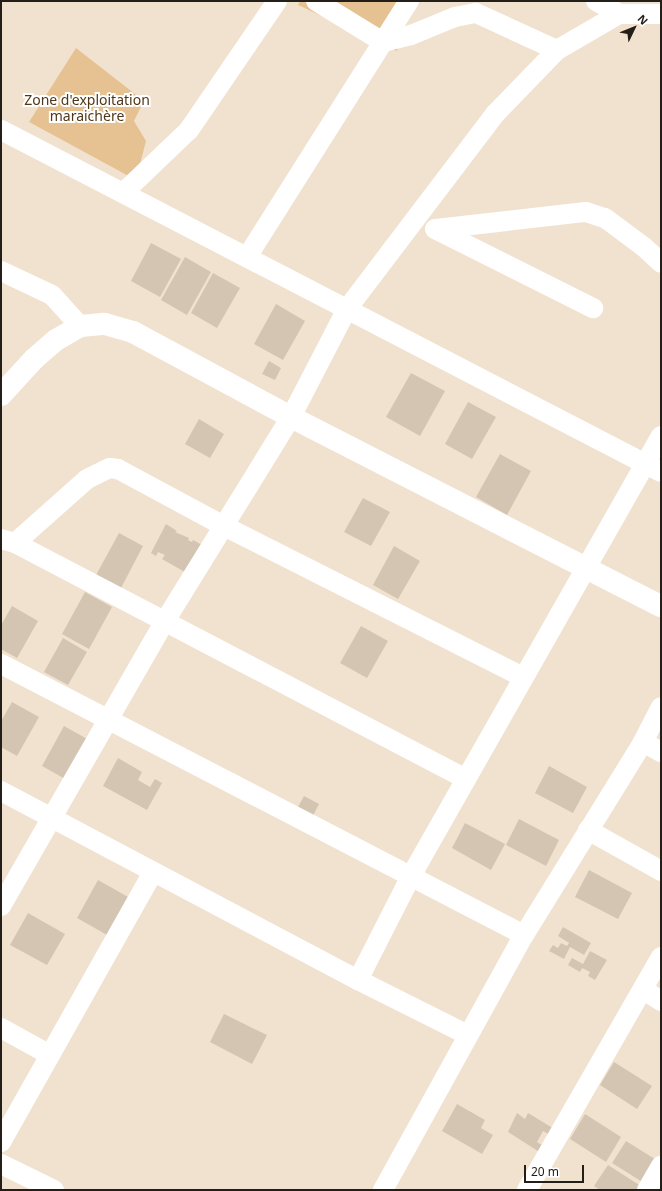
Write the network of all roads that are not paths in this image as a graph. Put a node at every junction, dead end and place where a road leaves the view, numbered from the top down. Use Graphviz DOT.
graph roads {
  1 [pos="277,1"];
  2 [pos="316,1"];
  3 [pos="409,1"];
  4 [pos="454,1"];
  5 [pos="596,1"];
  6 [pos="476,13"];
  7 [pos="619,14"];
  8 [pos="661,14"];
  9 [pos="383,42"];
  10 [pos="557,50"];
  11 [pos="1,130"];
  12 [pos="123,193"];
  13 [pos="414,218"];
  14 [pos="436,229"];
  15 [pos="247,257"];
  16 [pos="661,262"];
  17 [pos="1,271"];
  18 [pos="593,308"];
  19 [pos="348,309"];
  20 [pos="80,326"];
  21 [pos="1,395"];
  22 [pos="291,417"];
  23 [pos="661,436"];
  24 [pos="653,467"];
  25 [pos="224,526"];
  26 [pos="8,541"];
  27 [pos="585,568"];
  28 [pos="661,606"];
  29 [pos="165,621"];
  30 [pos="1,664"];
  31 [pos="523,677"];
  32 [pos="661,707"];
  33 [pos="108,720"];
  34 [pos="643,742"];
  35 [pos="661,752"];
  36 [pos="466,779"];
  37 [pos="1,791"];
  38 [pos="52,818"];
  39 [pos="588,830"];
  40 [pos="661,871"];
  41 [pos="153,872"];
  42 [pos="411,876"];
  43 [pos="1,906"];
  44 [pos="524,935"];
  45 [pos="661,957"];
  46 [pos="358,980"];
  47 [pos="644,990"];
  48 [pos="661,1001"];
  49 [pos="1,1028"];
  50 [pos="468,1035"];
  51 [pos="50,1055"];
  52 [pos="1,1142"];
  53 [pos="1,1164"];
  54 [pos="661,1166"];
  55 [pos="54,1190"];
  56 [pos="383,1190"];
  57 [pos="527,1190"];
  58 [pos="646,1190"];
  1 -- 12 [label="street"];
  2 -- 9 [label="street"];
  3 -- 9 [label="street"];
  4 -- 6 [label="street"];
  5 -- 7 [label="street"];
  6 -- 9 [label="street"];
  6 -- 10 [label="street"];
  7 -- 8 [label="street"];
  7 -- 10 [label="street"];
  9 -- 15 [label="street"];
  10 -- 13 [label="street"];
  11 -- 12 [label="street"];
  12 -- 15 [label="street"];
  13 -- 14 [label="street"];
  13 -- 19 [label="street"];
  14 -- 16 [label="street"];
  14 -- 18 [label="street"];
  15 -- 19 [label="street"];
  17 -- 20 [label="street"];
  19 -- 22 [label="street"];
  19 -- 24 [label="street"];
  20 -- 21 [label="street"];
  20 -- 22 [label="street"];
  22 -- 25 [label="street"];
  22 -- 27 [label="street"];
  23 -- 24 [label="street"];
  24 -- 27 [label="street"];
  25 -- 26 [label="street"];
  25 -- 29 [label="street"];
  25 -- 31 [label="street"];
  26 -- 29 [label="street"];
  27 -- 28 [label="street"];
  27 -- 31 [label="street"];
  29 -- 33 [label="street"];
  29 -- 36 [label="street"];
  30 -- 33 [label="street"];
  31 -- 36 [label="street"];
  32 -- 34 [label="street"];
  33 -- 38 [label="street"];
  33 -- 42 [label="street"];
  34 -- 35 [label="street"];
  34 -- 39 [label="street"];
  36 -- 42 [label="street"];
  37 -- 38 [label="street"];
  38 -- 41 [label="street"];
  38 -- 43 [label="street"];
  39 -- 40 [label="street"];
  39 -- 44 [label="street"];
  41 -- 46 [label="street"];
  41 -- 51 [label="street"];
  42 -- 44 [label="street"];
  42 -- 46 [label="street"];
  44 -- 50 [label="street"];
  45 -- 47 [label="street"];
  46 -- 50 [label="street"];
  47 -- 48 [label="street"];
  47 -- 57 [label="street"];
  49 -- 51 [label="street"];
  50 -- 56 [label="street"];
  51 -- 52 [label="street"];
  53 -- 55 [label="street"];
  54 -- 58 [label="street"];
}
